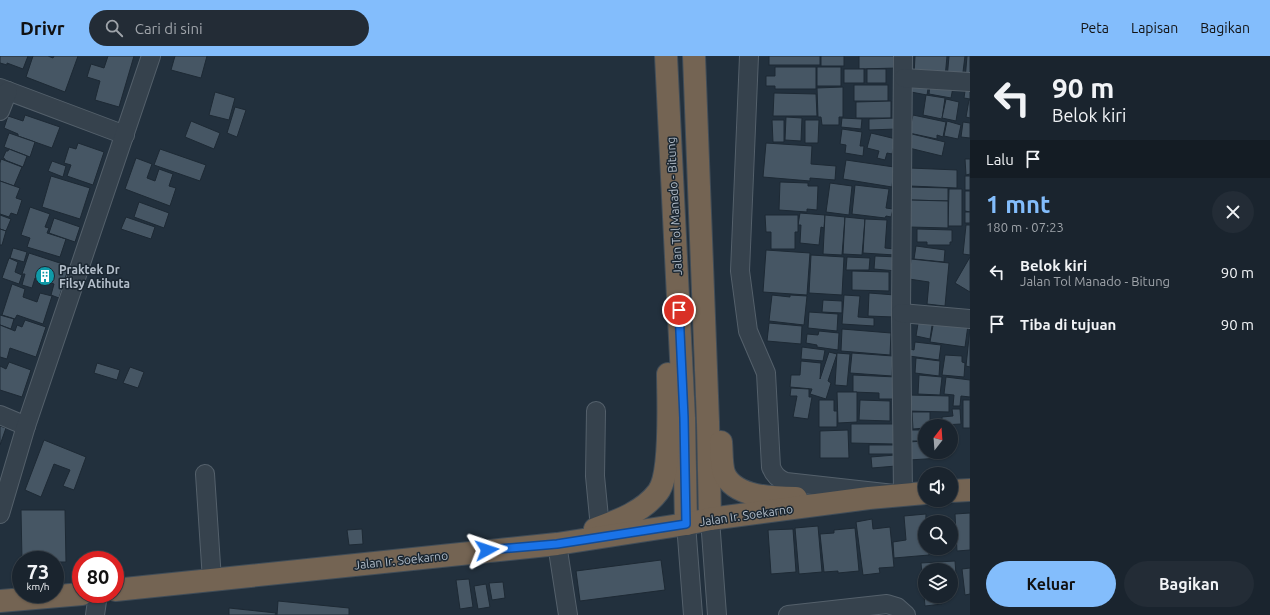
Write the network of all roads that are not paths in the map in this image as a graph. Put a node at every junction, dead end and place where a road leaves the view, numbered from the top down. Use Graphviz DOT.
graph roads {
  1 [pos="151,56"];
  2 [pos="666,56"];
  3 [pos="694,56"];
  4 [pos="749,56"];
  5 [pos="903,56"];
  6 [pos="904,78"];
  7 [pos="970,82"];
  8 [pos="4,90"];
  9 [pos="0,111"];
  10 [pos="125,135"];
  11 [pos="678,294"];
  12 [pos="703,305"];
  13 [pos="901,313"];
  14 [pos="970,319"];
  15 [pos="596,411"];
  16 [pos="0,415"];
  17 [pos="26,426"];
  18 [pos="205,474"];
  19 [pos="970,490"];
  20 [pos="958,491"];
  21 [pos="918,493"];
  22 [pos="903,494"];
  23 [pos="869,498"];
  24 [pos="0,514"];
  25 [pos="710,519"];
  26 [pos="686,524"];
  27 [pos="600,528"];
  28 [pos="557,544"];
  29 [pos="212,580"];
  30 [pos="124,589"];
  31 [pos="72,595"];
  32 [pos="0,601"];
  33 [pos="97,603"];
  34 [pos="798,614"];
  35 [pos="95,615"];
  36 [pos="568,615"];
  37 [pos="693,615"];
  38 [pos="717,615"];
  39 [pos="906,615"];
  1 -- 10 [label="street"];
  2 -- 11 [label="highway, Jalan Tol Manado - Bitung"];
  3 -- 12 [label="highway, Jalan Tol Manado - Bitung"];
  4 -- 22 [label="street"];
  5 -- 6 [label="street"];
  6 -- 7 [label="street"];
  6 -- 13 [label="street"];
  8 -- 9 [label="street"];
  8 -- 10 [label="street"];
  10 -- 17 [label="street"];
  11 -- 26 [label="highway, Jalan Tol Manado - Bitung"];
  11 -- 27 [label="highway"];
  12 -- 23 [label="highway"];
  12 -- 25 [label="highway, Jalan Tol Manado - Bitung"];
  13 -- 14 [label="street"];
  13 -- 22 [label="street"];
  15 -- 27 [label="street"];
  16 -- 17 [label="street"];
  17 -- 24 [label="street"];
  18 -- 29 [label="street"];
  19 -- 20 [label="highway"];
  21 -- 22 [label="highway, Jalan Ir. Soekarno"];
  22 -- 23 [label="highway, Jalan Ir. Soekarno"];
  23 -- 25 [label="highway, Jalan Ir. Soekarno"];
  25 -- 26 [label="highway, Jalan Ir. Soekarno"];
  25 -- 38 [label="street"];
  26 -- 28 [label="highway, Jalan Ir. Soekarno"];
  26 -- 37 [label="street"];
  27 -- 28 [label="highway"];
  28 -- 29 [label="highway, Jalan Ir. Soekarno"];
  28 -- 36 [label="street"];
  29 -- 30 [label="highway, Jalan Ir. Soekarno"];
  31 -- 32 [label="highway"];
  33 -- 35 [label="street"];
  34 -- 39 [label="street"];
}
